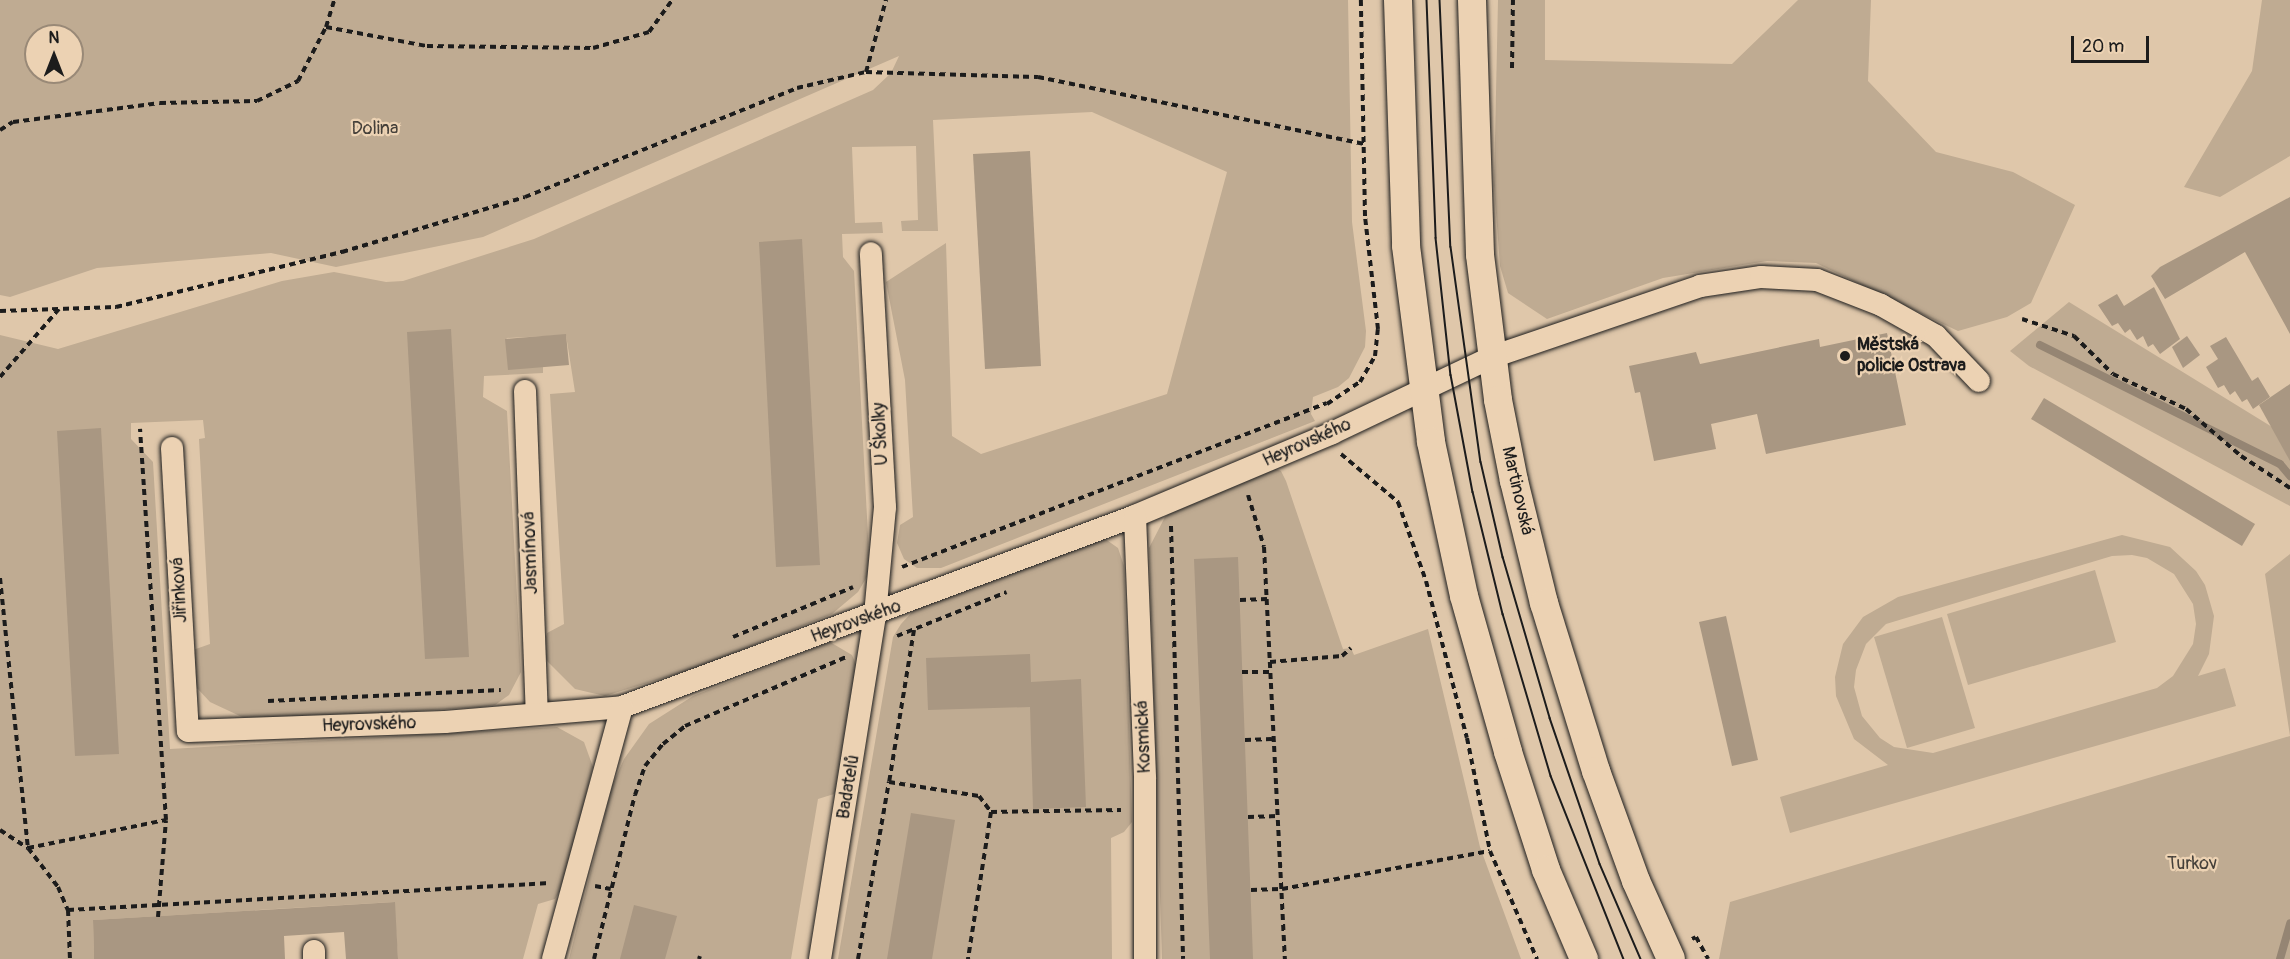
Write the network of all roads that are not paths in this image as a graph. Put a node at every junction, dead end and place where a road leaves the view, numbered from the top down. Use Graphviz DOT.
graph roads {
  1 [pos="1398,0"];
  2 [pos="1472,0"];
  3 [pos="871,253"];
  4 [pos="1492,357"];
  5 [pos="1979,381"];
  6 [pos="1422,390"];
  7 [pos="525,391"];
  8 [pos="172,448"];
  9 [pos="1135,516"];
  10 [pos="875,615"];
  11 [pos="622,707"];
  12 [pos="537,714"];
  13 [pos="188,731"];
  14 [pos="553,959"];
  15 [pos="820,959"];
  16 [pos="1145,959"];
  17 [pos="1584,959"];
  18 [pos="1671,959"];
  1 -- 6 [label="street"];
  2 -- 4 [label="street, Martinovská"];
  3 -- 10 [label="street, U Školky"];
  4 -- 5 [label="street, Heyrovského"];
  4 -- 6 [label="street, Heyrovského"];
  4 -- 18 [label="street, Martinovská"];
  6 -- 9 [label="street, Heyrovského"];
  6 -- 17 [label="street"];
  7 -- 12 [label="street, Jasmínová"];
  8 -- 13 [label="street, Jiřinková"];
  9 -- 10 [label="street, Heyrovského"];
  9 -- 16 [label="street, Kosmická"];
  10 -- 11 [label="street, Heyrovského"];
  10 -- 15 [label="street, Badatelů"];
  11 -- 12 [label="street, Heyrovského"];
  11 -- 14 [label="street"];
  12 -- 13 [label="street, Heyrovského"];
}
